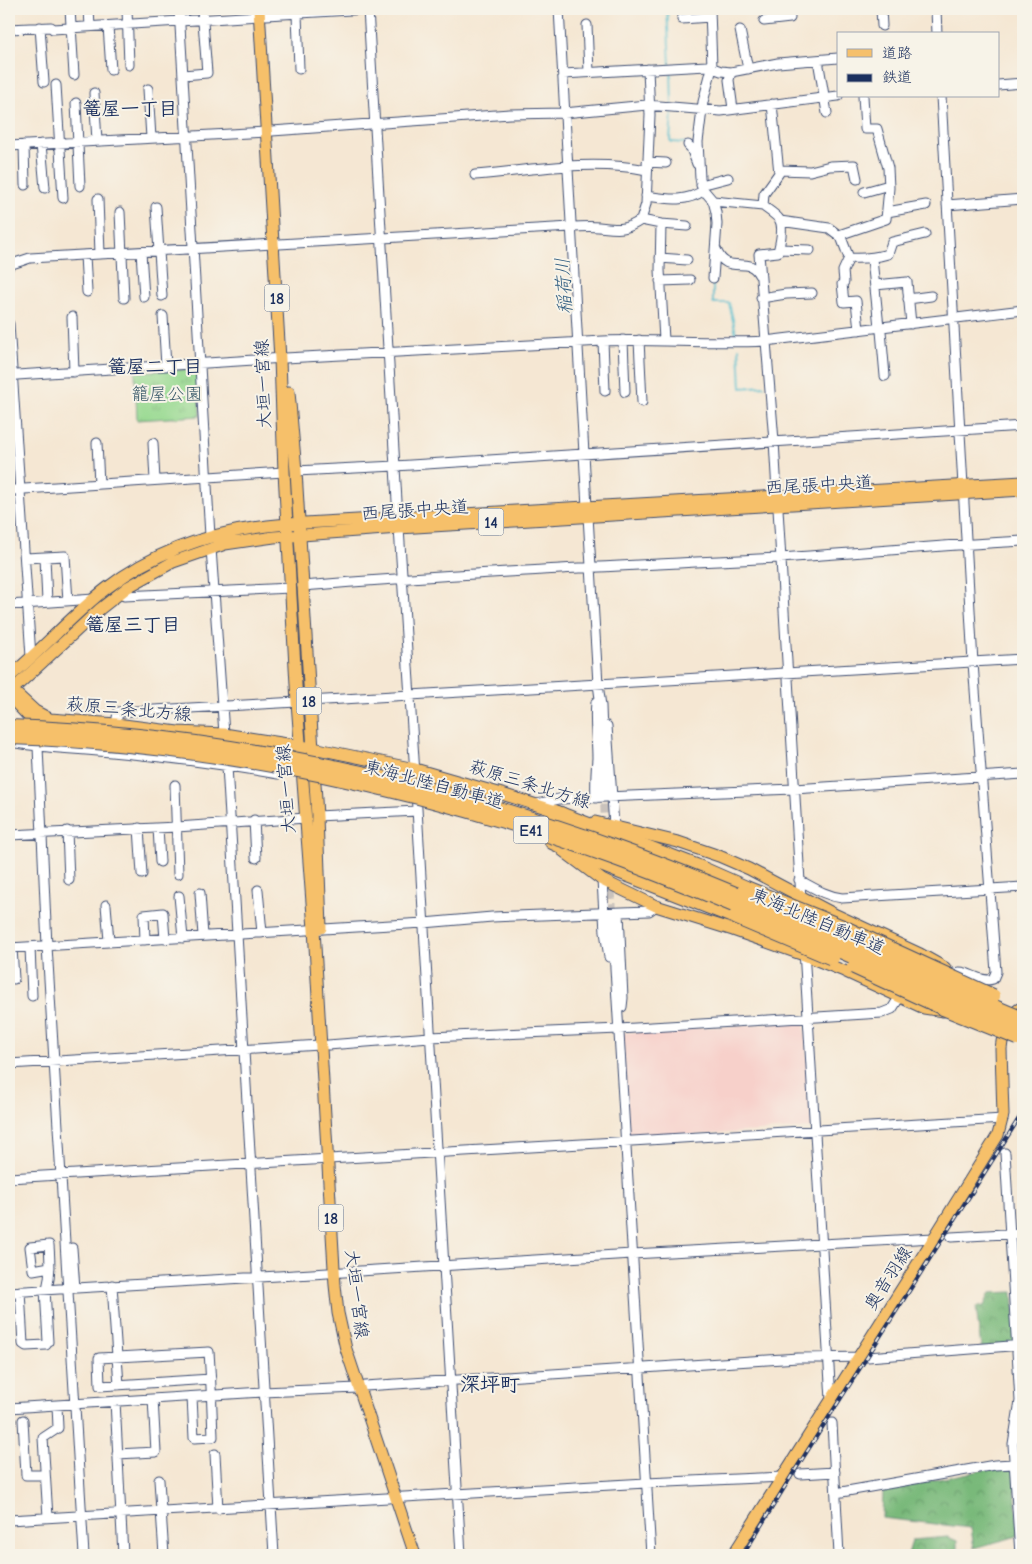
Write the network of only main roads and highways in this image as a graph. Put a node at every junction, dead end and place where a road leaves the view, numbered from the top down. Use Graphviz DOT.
graph roads {
  1 [pos="262,12"];
  2 [pos="1023,482"];
  3 [pos="964,490"];
  4 [pos="1023,490"];
  5 [pos="292,523"];
  6 [pos="399,523"];
  7 [pos="293,536"];
  8 [pos="211,542"];
  9 [pos="9,677"];
  10 [pos="10,692"];
  11 [pos="9,727"];
  12 [pos="9,737"];
  13 [pos="307,751"];
  14 [pos="415,774"];
  15 [pos="555,812"];
  16 [pos="552,842"];
  17 [pos="986,1003"];
  18 [pos="1023,1008"];
  19 [pos="1016,1019"];
  20 [pos="1023,1024"];
  21 [pos="1023,1031"];
  22 [pos="1023,1040"];
  23 [pos="399,1498"];
  24 [pos="415,1555"];
  25 [pos="421,1555"];
  26 [pos="734,1555"];
  1 -- 5 [label="main road, 大垣一宮線 / 18"];
  2 -- 3 [label="main road, 西尾張中央道 / 14"];
  3 -- 4 [label="main road, 西尾張中央道 / 14"];
  3 -- 6 [label="main road, 西尾張中央道 / 14"];
  5 -- 6 [label="main road, 西尾張中央道 / 14"];
  5 -- 7 [label="main road, 大垣一宮線 / 18"];
  5 -- 8 [label="main road, 西尾張中央道 / 14"];
  6 -- 7 [label="main road, 西尾張中央道 / 14"];
  7 -- 8 [label="main road, 西尾張中央道 / 14"];
  7 -- 13 [label="main road, 大垣一宮線 / 18"];
  8 -- 9 [label="main road, 西尾張中央道 / 14"];
  8 -- 10 [label="main road, 西尾張中央道 / 14"];
  10 -- 13 [label="main road, 萩原三条北方線"];
  10 -- 13 [label="main road, 萩原三条北方線"];
  11 -- 17 [label="highway, 東海北陸自動車道 / E41, bridge"];
  12 -- 21 [label="highway, 東海北陸自動車道 / E41, bridge"];
  13 -- 14 [label="main road, 萩原三条北方線"];
  13 -- 23 [label="main road, 大垣一宮線 / 18"];
  14 -- 15 [label="main road, 萩原三条北方線"];
  14 -- 16 [label="main road, 萩原三条北方線"];
  15 -- 17 [label="main road, 萩原三条北方線"];
  15 -- 18 [label="highway, bridge"];
  16 -- 19 [label="main road, 萩原三条北方線"];
  16 -- 22 [label="highway, bridge"];
  17 -- 19 [label="highway, 東海北陸自動車道 / E41, bridge"];
  18 -- 19 [label="main road"];
  19 -- 20 [label="main road, 萩原三条北方線"];
  19 -- 26 [label="main road, 奥音羽線"];
  23 -- 24 [label="main road, 大垣一宮線 / 18"];
  23 -- 25 [label="main road, 大垣一宮線 / 18"];
}
